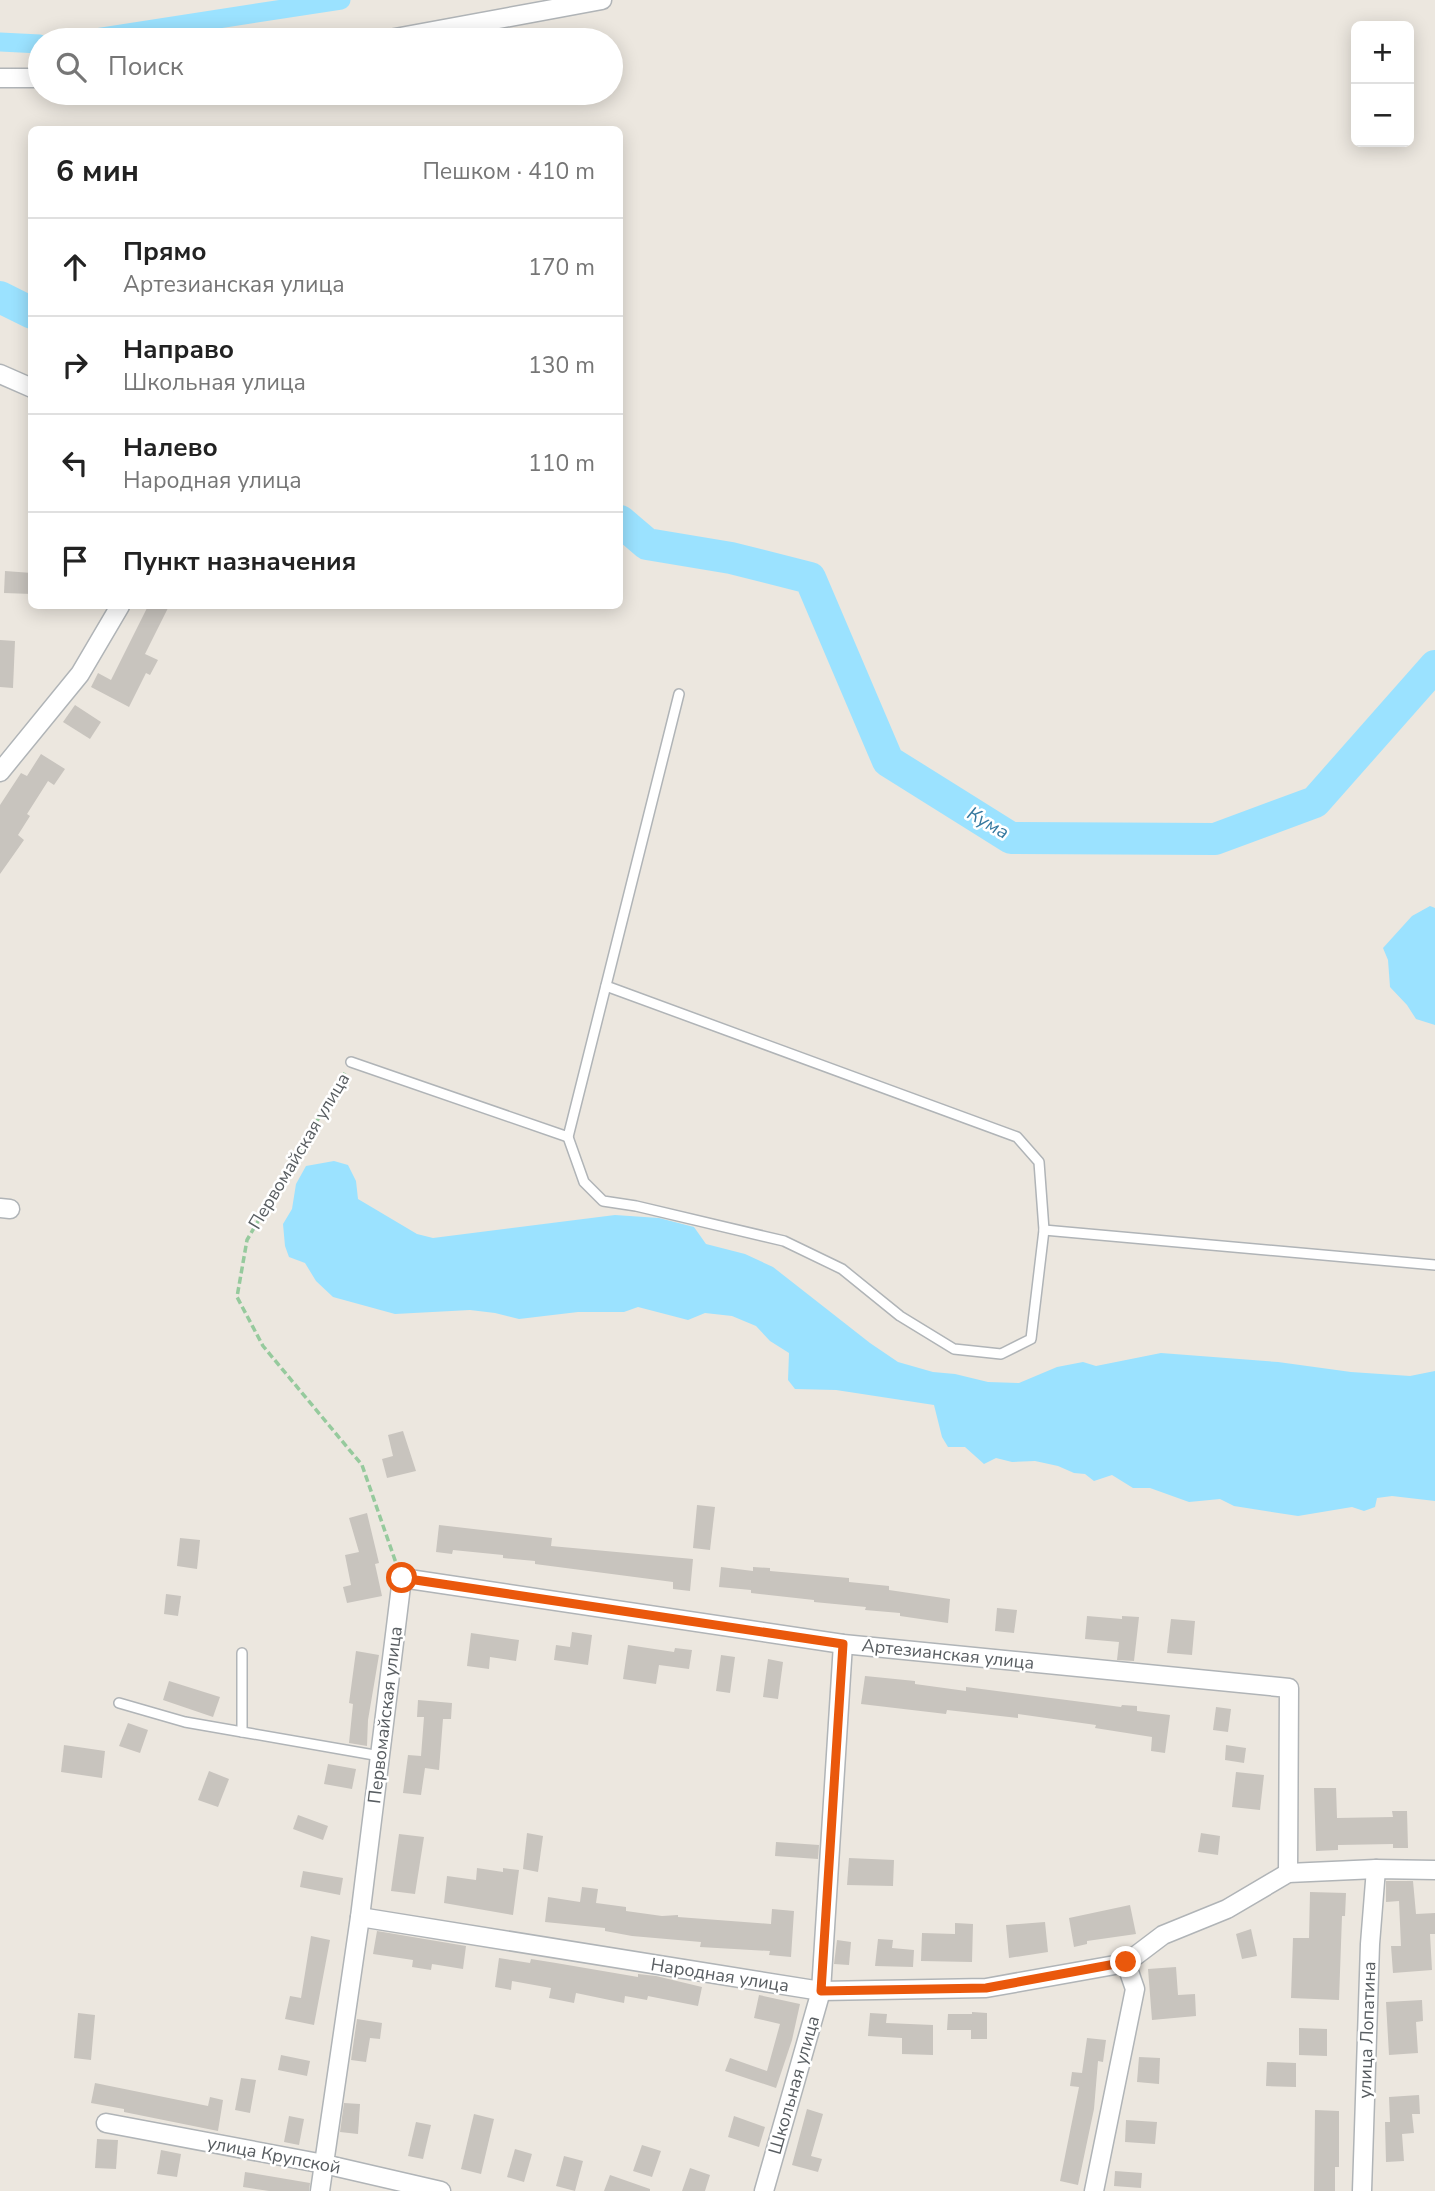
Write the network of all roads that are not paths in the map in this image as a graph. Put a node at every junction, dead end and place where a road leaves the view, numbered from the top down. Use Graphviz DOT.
graph roads {
  1 [pos="602,0"];
  2 [pos="449,28"];
  3 [pos="0,78"];
  4 [pos="28,78"];
  5 [pos="0,374"];
  6 [pos="28,386"];
  7 [pos="118,609"];
  8 [pos="679,694"];
  9 [pos="0,772"];
  10 [pos="606,986"];
  11 [pos="351,1062"];
  12 [pos="569,1137"];
  13 [pos="1044,1230"];
  14 [pos="1435,1265"];
  15 [pos="402,1578"];
  16 [pos="843,1644"];
  17 [pos="242,1653"];
  18 [pos="119,1703"];
  19 [pos="242,1732"];
  20 [pos="380,1756"];
  21 [pos="1376,1869"];
  22 [pos="1435,1870"];
  23 [pos="1288,1873"];
  24 [pos="360,1917"];
  25 [pos="1126,1962"];
  26 [pos="821,1991"];
  27 [pos="106,2123"];
  28 [pos="324,2164"];
  29 [pos="320,2191"];
  30 [pos="441,2191"];
  31 [pos="764,2191"];
  32 [pos="1094,2191"];
  33 [pos="1362,2191"];
  1 -- 2 [label="street"];
  3 -- 4 [label="street"];
  5 -- 6 [label="street"];
  7 -- 9 [label="street"];
  8 -- 10 [label="lane"];
  10 -- 12 [label="lane"];
  10 -- 13 [label="lane"];
  11 -- 12 [label="lane"];
  12 -- 13 [label="lane"];
  13 -- 14 [label="lane"];
  15 -- 16 [label="street, Артезианская улица"];
  15 -- 20 [label="street, Первомайская улица"];
  16 -- 23 [label="street, Артезианская улица"];
  16 -- 26 [label="street, Школьная улица"];
  17 -- 19 [label="lane"];
  18 -- 19 [label="lane"];
  19 -- 20 [label="lane"];
  20 -- 24 [label="street, Первомайская улица"];
  21 -- 22 [label="street, Народная улица"];
  21 -- 23 [label="street, Народная улица"];
  21 -- 33 [label="street, улица Лопатина"];
  23 -- 25 [label="street, Народная улица"];
  24 -- 26 [label="street, Народная улица"];
  24 -- 28 [label="street, Первомайская улица"];
  25 -- 26 [label="street, Народная улица"];
  25 -- 32 [label="street"];
  26 -- 31 [label="street, Школьная улица"];
  27 -- 28 [label="street, улица Крупской"];
  28 -- 29 [label="street, Первомайская улица"];
  28 -- 30 [label="street, улица Крупской"];
}
